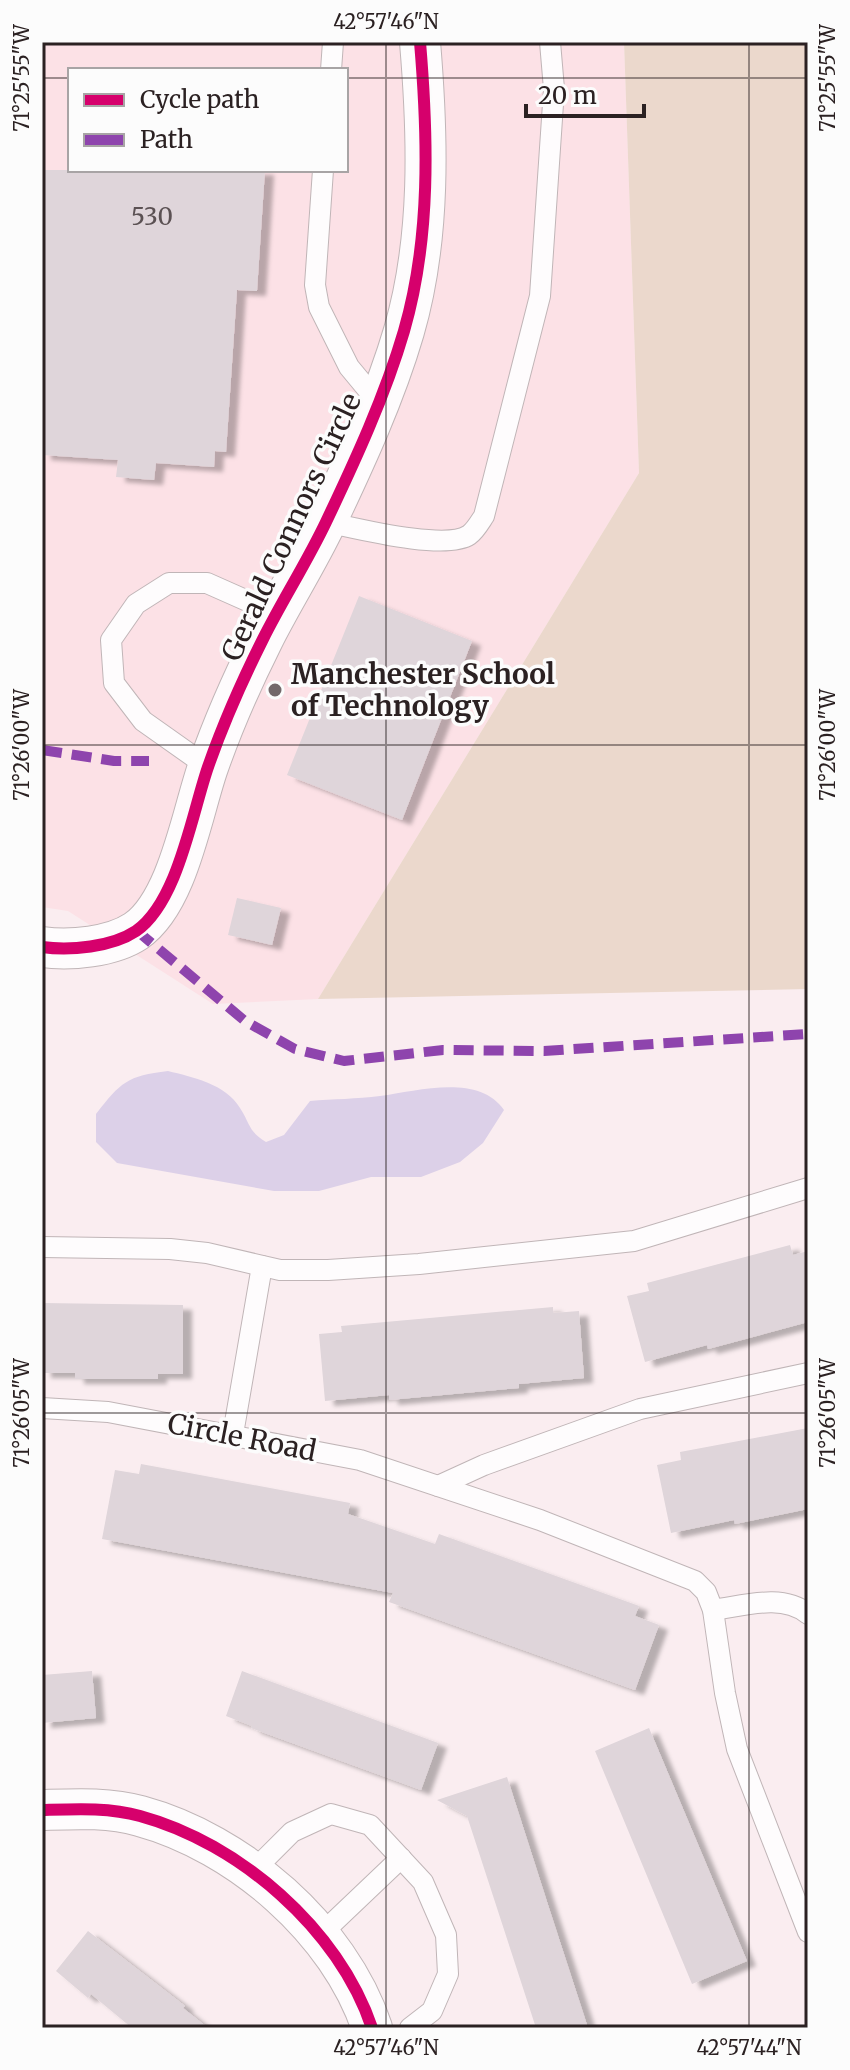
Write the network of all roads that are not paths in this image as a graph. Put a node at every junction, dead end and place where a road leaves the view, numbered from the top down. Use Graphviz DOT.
graph roads {
  1 [pos="333,42"];
  2 [pos="420,42"];
  3 [pos="550,42"];
  4 [pos="331,68"];
  5 [pos="323,172"];
  6 [pos="378,402"];
  7 [pos="326,522"];
  8 [pos="277,614"];
  9 [pos="208,767"];
  10 [pos="49,948"];
  11 [pos="808,1188"];
  12 [pos="42,1247"];
  13 [pos="262,1266"];
  14 [pos="808,1373"];
  15 [pos="42,1408"];
  16 [pos="233,1434"];
  17 [pos="438,1486"];
  18 [pos="713,1610"];
  19 [pos="808,1614"];
  20 [pos="42,1810"];
  21 [pos="401,1858"];
  22 [pos="251,1873"];
  23 [pos="808,1932"];
  24 [pos="319,1936"];
  25 [pos="372,2028"];
  26 [pos="410,2028"];
  1 -- 4 [label="lane"];
  2 -- 6 [label="street, Gerald Connors Circle"];
  3 -- 7 [label="lane"];
  5 -- 6 [label="lane"];
  6 -- 7 [label="street, Gerald Connors Circle"];
  7 -- 8 [label="street, Gerald Connors Circle"];
  8 -- 9 [label="street, Gerald Connors Circle"];
  8 -- 9 [label="lane"];
  9 -- 10 [label="street, Gerald Connors Circle"];
  11 -- 13 [label="lane"];
  12 -- 13 [label="lane"];
  13 -- 16 [label="lane"];
  14 -- 17 [label="lane"];
  15 -- 16 [label="lane, Circle Road"];
  16 -- 17 [label="lane, Circle Road"];
  17 -- 18 [label="lane, Circle Road"];
  18 -- 19 [label="lane"];
  18 -- 23 [label="lane, Circle Road"];
  20 -- 22 [label="street"];
  21 -- 22 [label="lane"];
  21 -- 24 [label="lane"];
  21 -- 26 [label="lane"];
  22 -- 24 [label="street"];
  24 -- 25 [label="street"];
}
